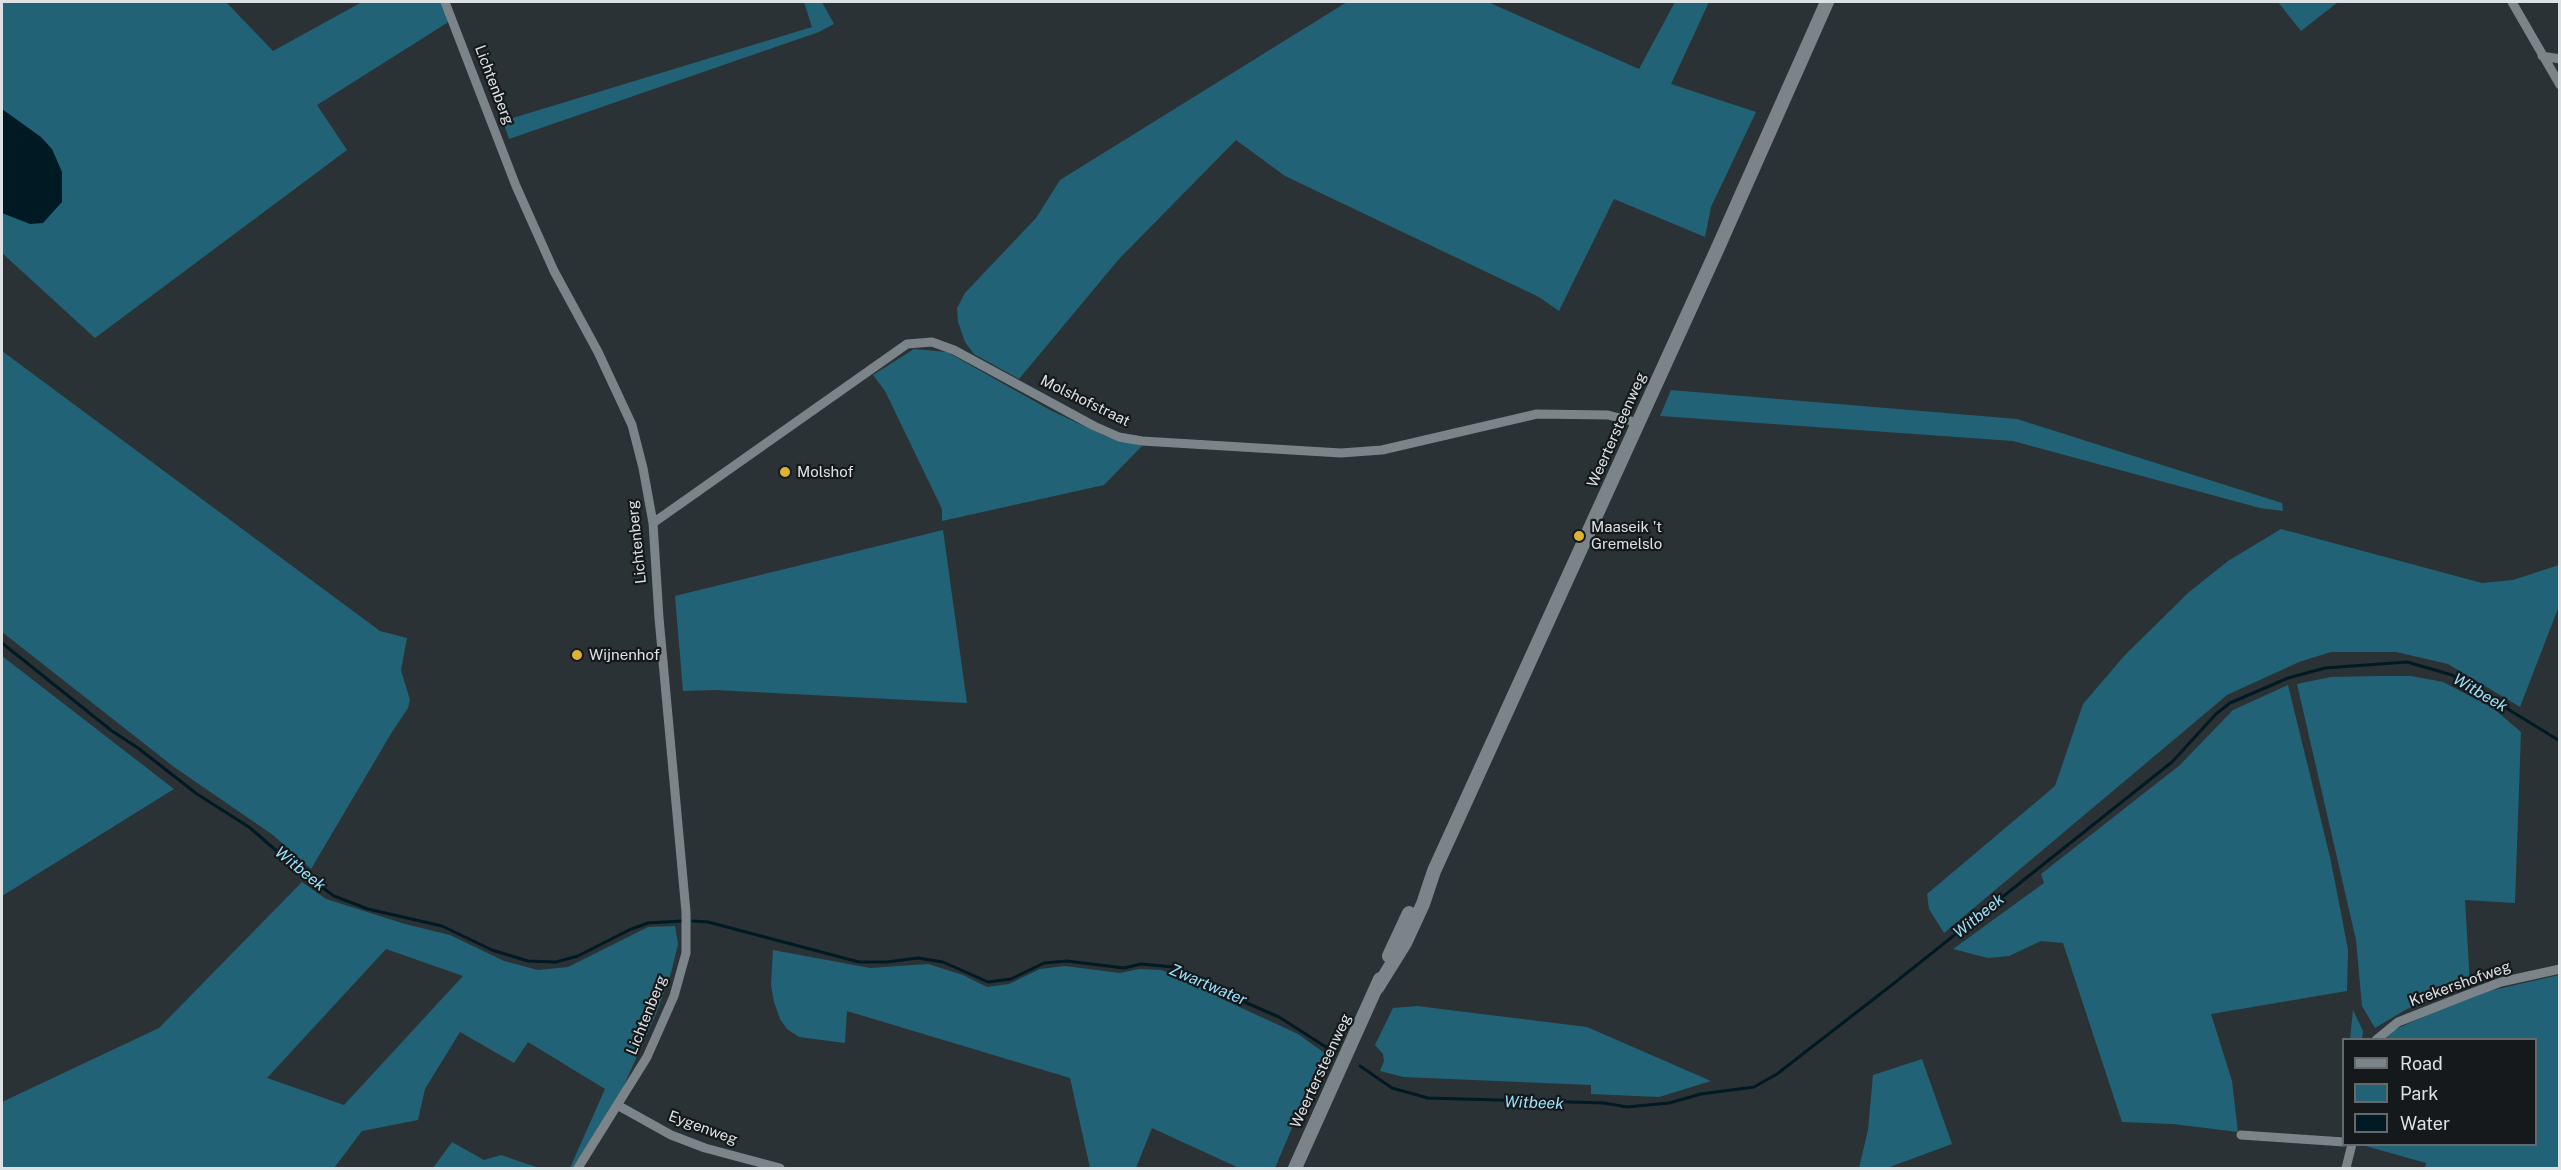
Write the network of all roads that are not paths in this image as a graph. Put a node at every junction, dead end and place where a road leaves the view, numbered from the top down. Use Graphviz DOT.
graph roads {
  1 [pos="445,2"];
  2 [pos="1827,2"];
  3 [pos="2512,2"];
  4 [pos="2542,56"];
  5 [pos="2559,59"];
  6 [pos="2559,85"];
  7 [pos="1638,423"];
  8 [pos="653,524"];
  9 [pos="2559,969"];
  10 [pos="2379,1038"];
  11 [pos="619,1106"];
  12 [pos="2241,1135"];
  13 [pos="2342,1142"];
  14 [pos="2352,1146"];
  15 [pos="578,1168"];
  16 [pos="780,1168"];
  17 [pos="1295,1168"];
  18 [pos="2346,1168"];
  1 -- 8 [label="street, Lichtenberg"];
  2 -- 7 [label="main road, Weertersteenweg"];
  3 -- 4 [label="street"];
  4 -- 5 [label="street"];
  4 -- 6 [label="street"];
  7 -- 8 [label="street, Molshofstraat"];
  7 -- 17 [label="main road, Weertersteenweg"];
  8 -- 11 [label="street, Lichtenberg"];
  9 -- 10 [label="street, Krekershofweg"];
  11 -- 15 [label="street, Lichtenberg"];
  11 -- 16 [label="street, Eygenweg"];
  12 -- 13 [label="street"];
  14 -- 18 [label="street"];
}
